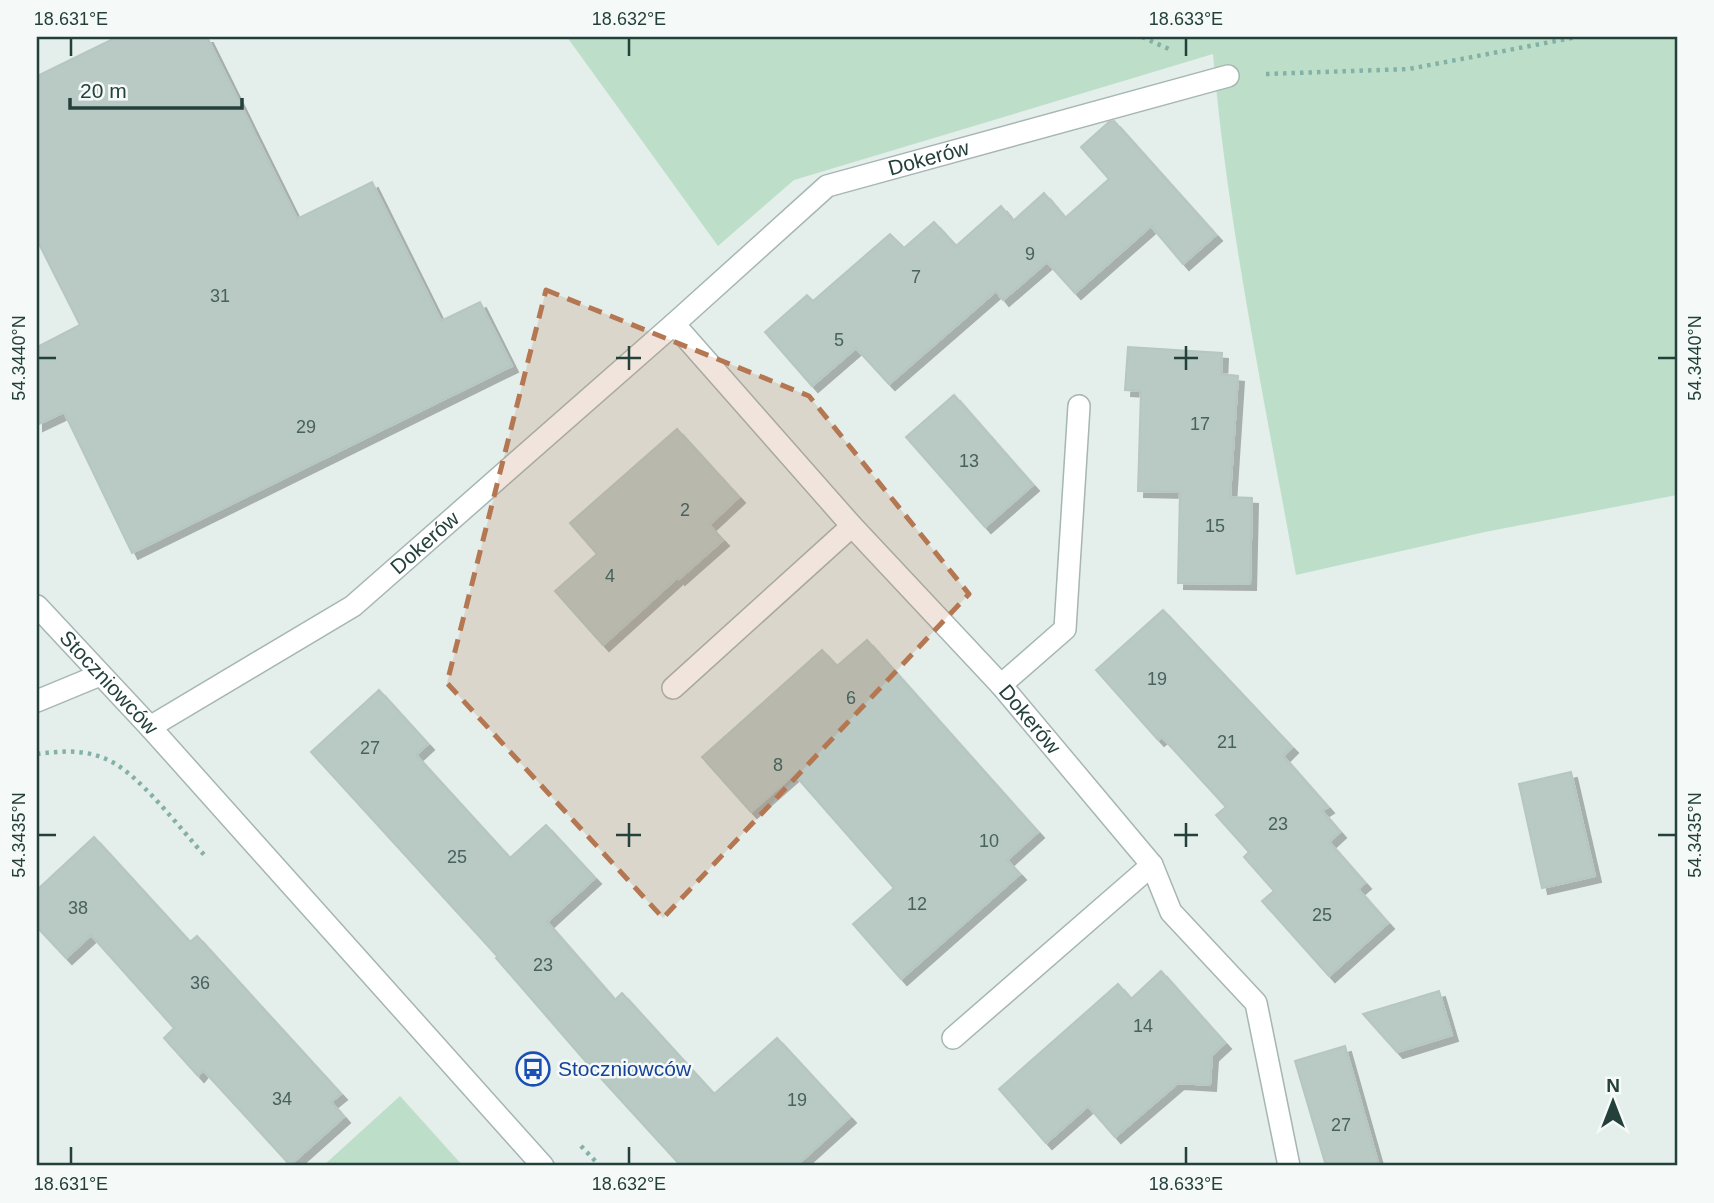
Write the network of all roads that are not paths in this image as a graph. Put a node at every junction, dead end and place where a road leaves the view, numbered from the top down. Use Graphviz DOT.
graph roads {
  1 [pos="1228,76"];
  2 [pos="674,324"];
  3 [pos="1079,406"];
  4 [pos="852,526"];
  5 [pos="37,606"];
  6 [pos="100,675"];
  7 [pos="1001,685"];
  8 [pos="673,688"];
  9 [pos="37,701"];
  10 [pos="150,727"];
  11 [pos="1152,865"];
  12 [pos="953,1038"];
  13 [pos="543,1166"];
  14 [pos="1289,1166"];
  1 -- 2 [label="street, Dokerów"];
  2 -- 4 [label="street, Dokerów"];
  2 -- 10 [label="street, Dokerów"];
  3 -- 7 [label="street"];
  4 -- 7 [label="street, Dokerów"];
  4 -- 8 [label="street"];
  5 -- 6 [label="street, Stoczniowców"];
  6 -- 9 [label="street"];
  6 -- 10 [label="street, Stoczniowców"];
  7 -- 11 [label="street, Dokerów"];
  10 -- 13 [label="street, Stoczniowców"];
  11 -- 12 [label="street"];
  11 -- 14 [label="street, Dokerów"];
}
